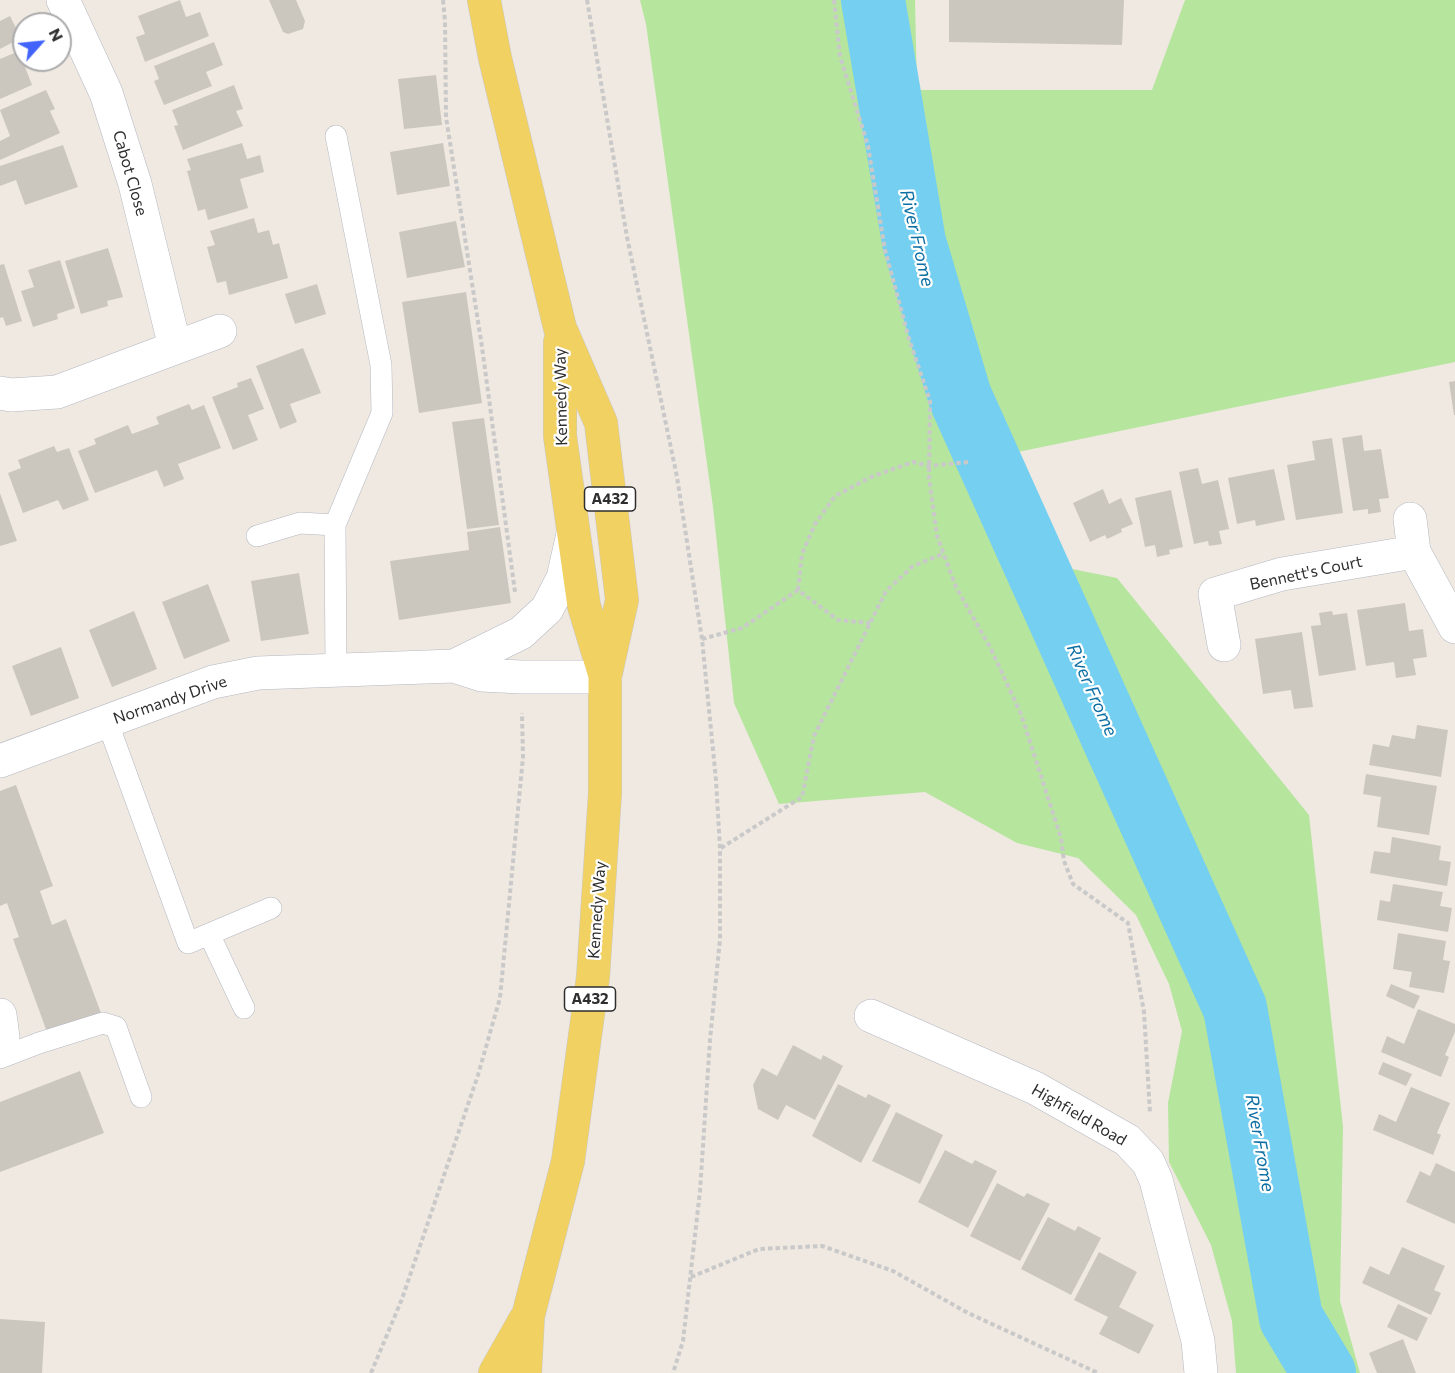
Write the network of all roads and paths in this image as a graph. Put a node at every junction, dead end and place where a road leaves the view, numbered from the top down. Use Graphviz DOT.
graph roads {
  1 [pos="443,0"];
  2 [pos="484,0"];
  3 [pos="586,0"];
  4 [pos="834,0"];
  5 [pos="69,2"];
  6 [pos="336,136"];
  7 [pos="560,328"];
  8 [pos="220,331"];
  9 [pos="175,347"];
  10 [pos="0,393"];
  11 [pos="968,462"];
  12 [pos="930,466"];
  13 [pos="1410,519"];
  14 [pos="335,525"];
  15 [pos="573,531"];
  16 [pos="257,536"];
  17 [pos="1414,552"];
  18 [pos="943,554"];
  19 [pos="798,590"];
  20 [pos="870,623"];
  21 [pos="1455,627"];
  22 [pos="521,633"];
  23 [pos="702,639"];
  24 [pos="1224,645"];
  25 [pos="454,666"];
  26 [pos="336,670"];
  27 [pos="521,677"];
  28 [pos="605,677"];
  29 [pos="107,721"];
  30 [pos="0,760"];
  31 [pos="720,848"];
  32 [pos="271,908"];
  33 [pos="209,934"];
  34 [pos="244,1008"];
  35 [pos="0,1015"];
  36 [pos="871,1016"];
  37 [pos="0,1046"];
  38 [pos="0,1058"];
  39 [pos="141,1097"];
  40 [pos="1148,1162"];
  41 [pos="691,1277"];
  42 [pos="528,1316"];
  43 [pos="371,1373"];
  44 [pos="495,1373"];
  45 [pos="525,1373"];
  46 [pos="673,1373"];
  47 [pos="1098,1373"];
  48 [pos="1201,1373"];
  1 -- 22 [label="path"];
  2 -- 7 [label="main road, Kennedy Way / A432"];
  3 -- 23 [label="path"];
  4 -- 12 [label="path"];
  5 -- 9 [label="street, Cabot Close"];
  6 -- 14 [label="lane"];
  7 -- 15 [label="main road, Kennedy Way / A432"];
  7 -- 28 [label="main road, Kennedy Way / A432"];
  8 -- 9 [label="street"];
  9 -- 10 [label="street"];
  11 -- 12 [label="path"];
  12 -- 18 [label="path"];
  12 -- 19 [label="path"];
  13 -- 17 [label="street"];
  14 -- 16 [label="lane"];
  14 -- 26 [label="lane"];
  15 -- 22 [label="street, Normandy Drive"];
  15 -- 28 [label="main road, Kennedy Way / A432"];
  17 -- 21 [label="street"];
  17 -- 24 [label="street, Bennett's Court"];
  18 -- 20 [label="path"];
  18 -- 40 [label="path"];
  19 -- 20 [label="path"];
  19 -- 23 [label="path"];
  20 -- 31 [label="path"];
  22 -- 25 [label="street, Normandy Drive"];
  23 -- 31 [label="path"];
  25 -- 26 [label="street, Normandy Drive"];
  25 -- 27 [label="street, Normandy Drive"];
  26 -- 29 [label="street, Normandy Drive"];
  27 -- 28 [label="street, Normandy Drive"];
  27 -- 43 [label="path"];
  28 -- 42 [label="main road, Kennedy Way / A432"];
  29 -- 30 [label="street, Normandy Drive"];
  29 -- 33 [label="lane"];
  31 -- 41 [label="path"];
  32 -- 33 [label="lane"];
  33 -- 34 [label="lane"];
  35 -- 37 [label="street"];
  36 -- 40 [label="street, Highfield Road"];
  38 -- 39 [label="lane"];
  40 -- 48 [label="street, Highfield Road"];
  41 -- 46 [label="path"];
  41 -- 47 [label="path"];
  42 -- 44 [label="main road, Kennedy Way / A432"];
  42 -- 45 [label="main road, Kennedy Way / A432"];
}
